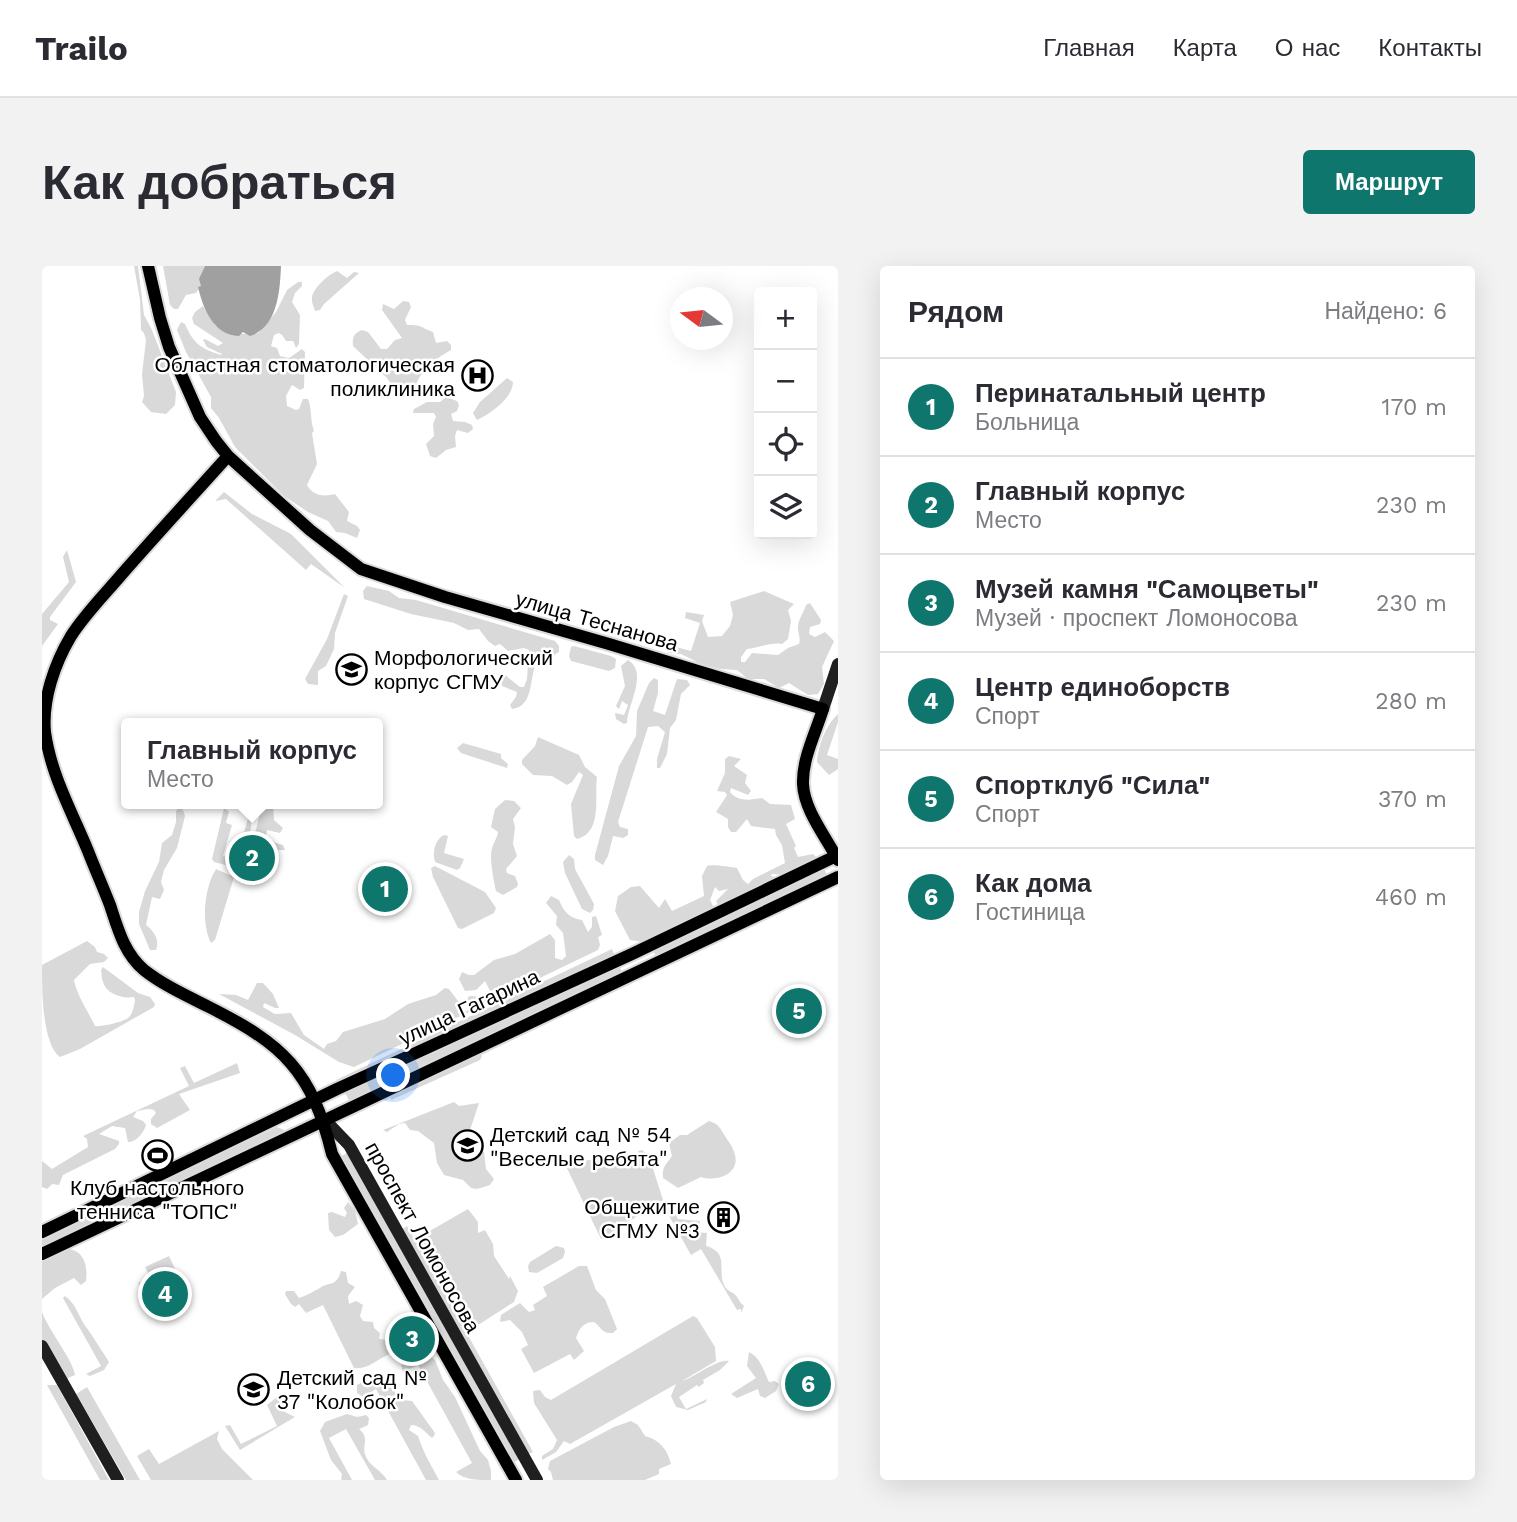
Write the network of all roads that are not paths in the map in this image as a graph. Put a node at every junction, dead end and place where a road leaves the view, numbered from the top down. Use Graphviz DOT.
graph roads {
  1 [pos="148,266"];
  2 [pos="228,456"];
  3 [pos="838,664"];
  4 [pos="823,709"];
  5 [pos="837,857"];
  6 [pos="838,877"];
  7 [pos="314,1100"];
  8 [pos="324,1119"];
  9 [pos="42,1233"];
  10 [pos="42,1254"];
  11 [pos="42,1346"];
  12 [pos="118,1480"];
  13 [pos="516,1480"];
  14 [pos="537,1480"];
  1 -- 2 [label="main road"];
  2 -- 4 [label="main road, улица Теснанова"];
  2 -- 7 [label="main road"];
  3 -- 4 [label="main road"];
  4 -- 5 [label="main road"];
  5 -- 7 [label="main road, улица Гагарина"];
  6 -- 8 [label="main road, улица Гагарина"];
  7 -- 8 [label="main road"];
  7 -- 9 [label="main road, улица Гагарина"];
  8 -- 10 [label="main road, улица Гагарина"];
  8 -- 13 [label="main road, проспект Ломоносова"];
  8 -- 14 [label="main road, проспект Ломоносова"];
  11 -- 12 [label="main road"];
}
